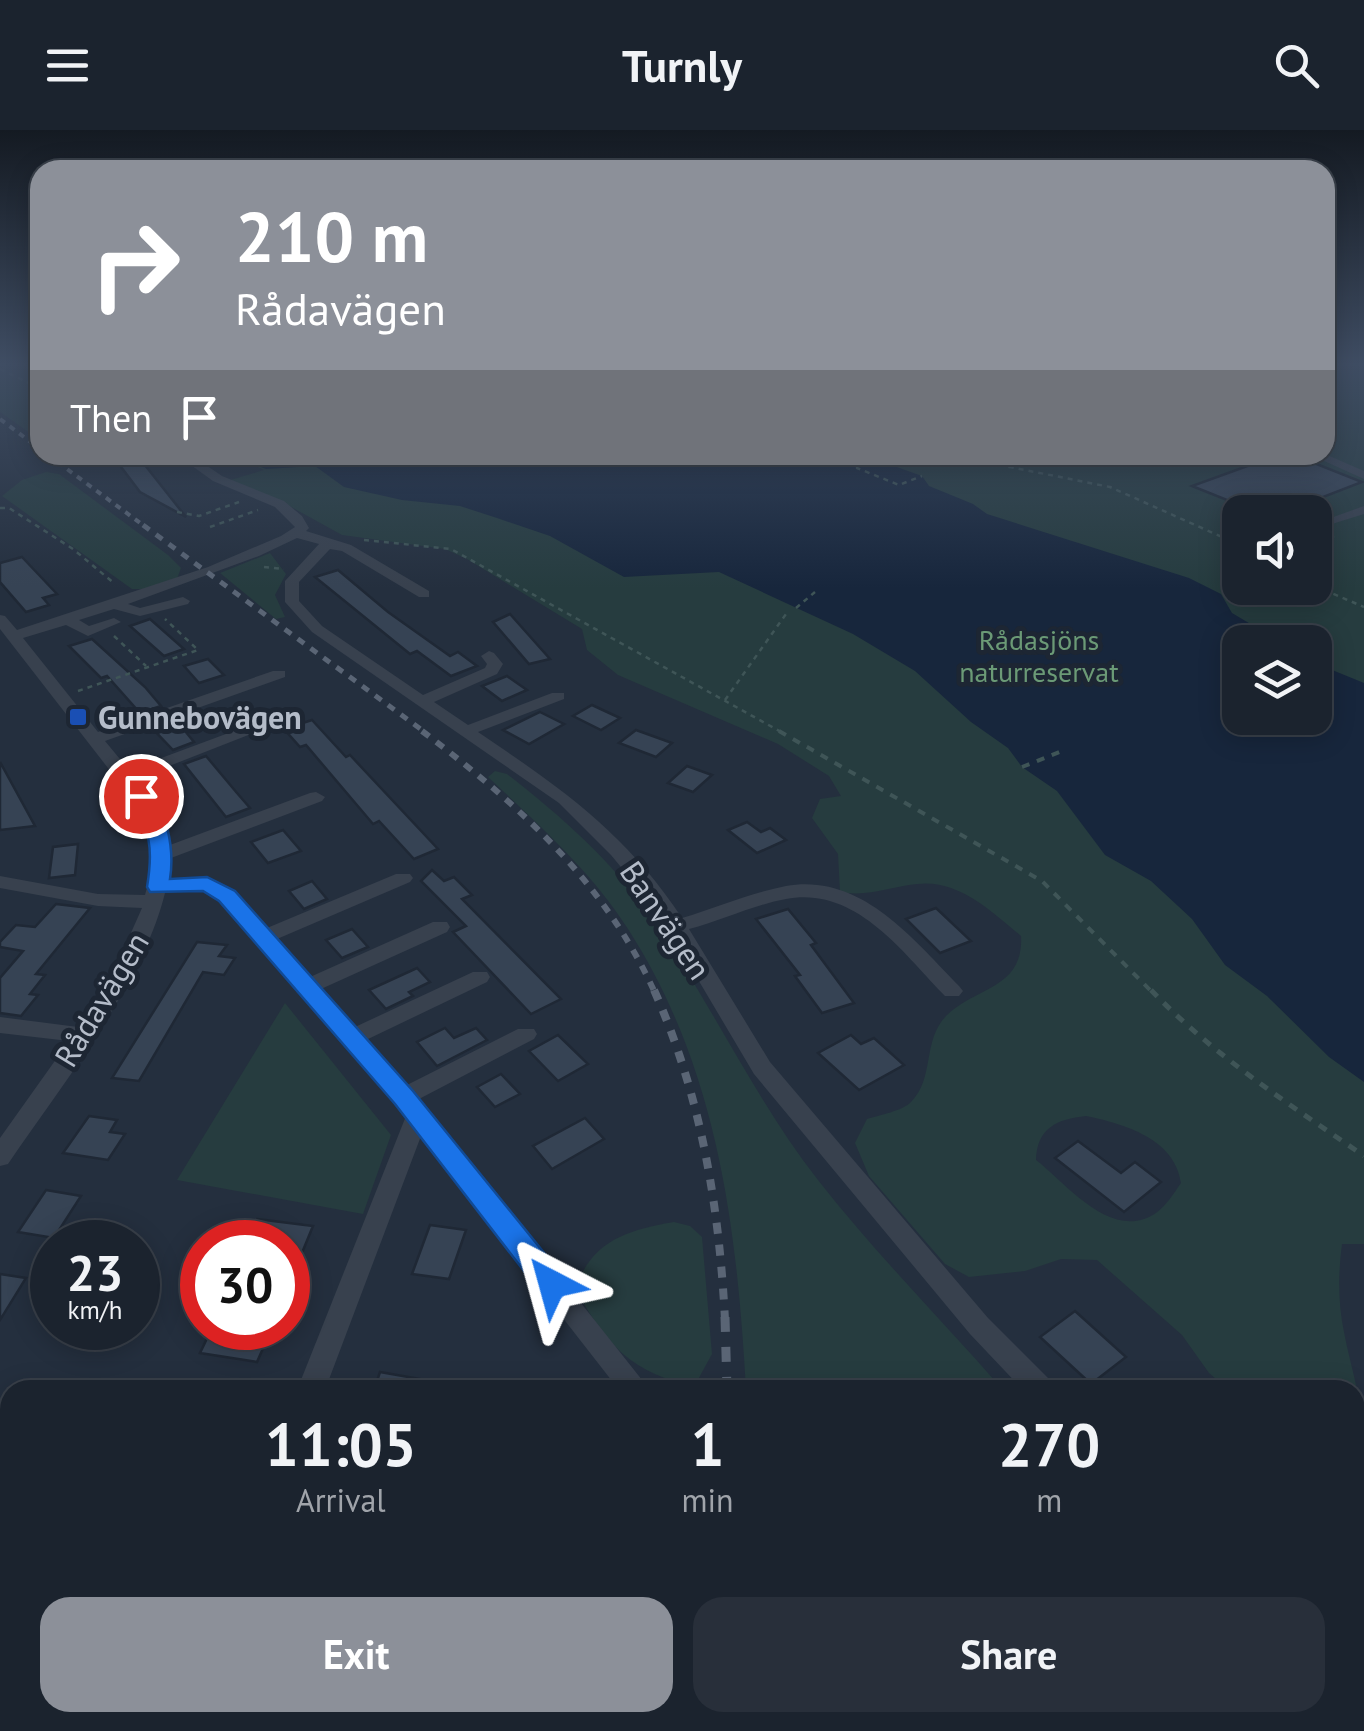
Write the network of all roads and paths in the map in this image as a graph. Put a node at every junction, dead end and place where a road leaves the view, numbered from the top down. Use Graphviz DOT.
graph roads {
  1 [pos="1335,463"];
  2 [pos="196,465"];
  3 [pos="864,465"];
  4 [pos="996,465"];
  5 [pos="1007,465"];
  6 [pos="1010,468"];
  7 [pos="1364,475"];
  8 [pos="922,476"];
  9 [pos="258,496"];
  10 [pos="276,504"];
  11 [pos="0,508"];
  12 [pos="1364,510"];
  13 [pos="176,512"];
  14 [pos="1332,520"];
  15 [pos="210,527"];
  16 [pos="296,534"];
  17 [pos="1222,538"];
  18 [pos="326,542"];
  19 [pos="815,592"];
  20 [pos="1332,593"];
  21 [pos="424,594"];
  22 [pos="132,597"];
  23 [pos="182,601"];
  24 [pos="112,604"];
  25 [pos="1364,607"];
  26 [pos="796,608"];
  27 [pos="156,610"];
  28 [pos="786,614"];
  29 [pos="68,619"];
  30 [pos="0,620"];
  31 [pos="108,625"];
  32 [pos="14,636"];
  33 [pos="488,656"];
  34 [pos="146,666"];
  35 [pos="278,674"];
  36 [pos="69,694"];
  37 [pos="558,696"];
  38 [pos="420,702"];
  39 [pos="724,702"];
  40 [pos="466,731"];
  41 [pos="248,732"];
  42 [pos="94,739"];
  43 [pos="1062,751"];
  44 [pos="1022,767"];
  45 [pos="124,777"];
  46 [pos="316,797"];
  47 [pos="163,854"];
  48 [pos="403,878"];
  49 [pos="0,882"];
  50 [pos="156,894"];
  51 [pos="677,926"];
  52 [pos="440,927"];
  53 [pos="262,938"];
  54 [pos="480,977"];
  55 [pos="304,988"];
  56 [pos="952,990"];
  57 [pos="0,1025"];
  58 [pos="526,1034"];
  59 [pos="82,1035"];
  60 [pos="350,1038"];
  61 [pos="410,1107"];
  62 [pos="1364,1156"];
  63 [pos="0,1158"];
  64 [pos="314,1380"];
  65 [pos="628,1380"];
  66 [pos="1031,1380"];
  1 -- 7 [label="street"];
  2 -- 9 [label="street"];
  3 -- 8 [label="path"];
  4 -- 6 [label="path"];
  5 -- 6 [label="path"];
  6 -- 17 [label="path"];
  9 -- 10 [label="street"];
  9 -- 13 [label="path"];
  10 -- 15 [label="path"];
  10 -- 16 [label="street"];
  11 -- 22 [label="path"];
  12 -- 14 [label="street"];
  16 -- 18 [label="street"];
  16 -- 22 [label="street"];
  18 -- 21 [label="street"];
  18 -- 38 [label="street, Banvägen"];
  18 -- 39 [label="path"];
  19 -- 26 [label="path"];
  20 -- 25 [label="path"];
  22 -- 24 [label="street"];
  23 -- 27 [label="street"];
  24 -- 27 [label="street"];
  24 -- 29 [label="street"];
  27 -- 34 [label="path"];
  28 -- 39 [label="path"];
  29 -- 31 [label="street"];
  29 -- 32 [label="street"];
  30 -- 32 [label="street, Rådavägen"];
  31 -- 34 [label="path"];
  32 -- 42 [label="street, Rådavägen"];
  33 -- 38 [label="street"];
  34 -- 36 [label="path"];
  35 -- 42 [label="street"];
  37 -- 40 [label="street"];
  38 -- 40 [label="street, Banvägen"];
  39 -- 62 [label="path"];
  40 -- 51 [label="street, Banvägen"];
  41 -- 45 [label="street"];
  42 -- 45 [label="street, Rådavägen"];
  43 -- 44 [label="path"];
  45 -- 47 [label="street, Rådavägen"];
  46 -- 47 [label="street"];
  47 -- 50 [label="street, Rådavägen"];
  48 -- 53 [label="street"];
  49 -- 50 [label="street"];
  50 -- 53 [label="street"];
  50 -- 59 [label="street, Rådavägen"];
  51 -- 56 [label="street"];
  51 -- 66 [label="street, Banvägen"];
  52 -- 55 [label="street"];
  53 -- 55 [label="street"];
  54 -- 60 [label="street"];
  55 -- 60 [label="street"];
  57 -- 59 [label="street"];
  58 -- 61 [label="street"];
  59 -- 63 [label="street, Rådavägen"];
  60 -- 61 [label="street"];
  61 -- 64 [label="street"];
  61 -- 65 [label="street"];
}
